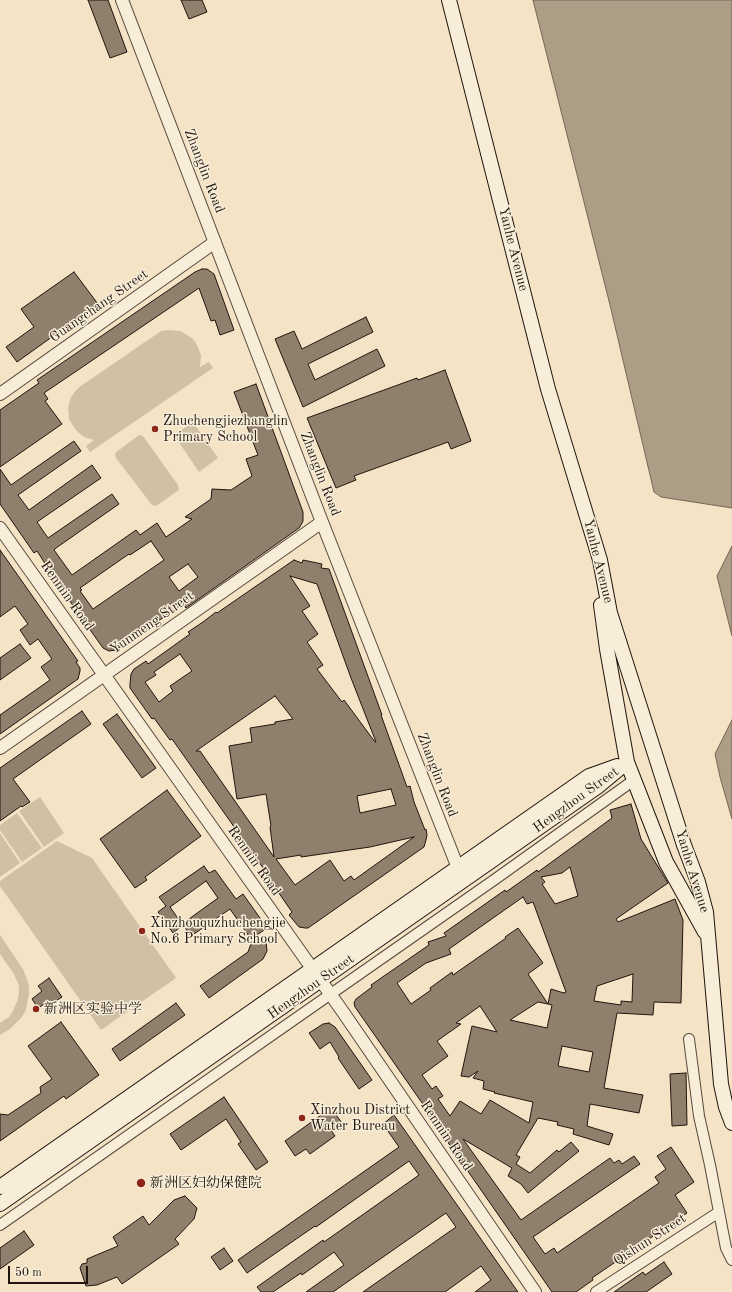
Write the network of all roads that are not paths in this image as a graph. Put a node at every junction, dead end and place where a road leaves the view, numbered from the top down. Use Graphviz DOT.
graph roads {
  1 [pos="122,0"];
  2 [pos="449,0"];
  3 [pos="215,242"];
  4 [pos="0,394"];
  5 [pos="322,522"];
  6 [pos="0,528"];
  7 [pos="604,579"];
  8 [pos="104,675"];
  9 [pos="0,748"];
  10 [pos="627,762"];
  11 [pos="634,780"];
  12 [pos="458,868"];
  13 [pos="708,938"];
  14 [pos="316,974"];
  15 [pos="330,994"];
  16 [pos="688,1039"];
  17 [pos="732,1123"];
  18 [pos="0,1187"];
  19 [pos="0,1204"];
  20 [pos="719,1212"];
  21 [pos="0,1225"];
  22 [pos="732,1260"];
  23 [pos="535,1292"];
  24 [pos="596,1292"];
  1 -- 3 [label="street, Zhanglin Road"];
  2 -- 7 [label="main road, Yanhe Avenue"];
  3 -- 4 [label="street, Guangchang Street"];
  3 -- 5 [label="street, Zhanglin Road"];
  5 -- 8 [label="street, Yunmeng Street"];
  5 -- 12 [label="street, Zhanglin Road"];
  6 -- 8 [label="street, Renmin Road"];
  7 -- 10 [label="main road"];
  7 -- 13 [label="main road, Yanhe Avenue"];
  8 -- 9 [label="street, Yunmeng Street"];
  8 -- 14 [label="street, Renmin Road"];
  10 -- 11 [label="main road"];
  10 -- 12 [label="main road, Hengzhou Street"];
  10 -- 14 [label="main road, Hengzhou Street"];
  11 -- 13 [label="main road"];
  11 -- 15 [label="street"];
  12 -- 14 [label="main road, Hengzhou Street"];
  13 -- 17 [label="main road, Yanhe Avenue"];
  14 -- 15 [label="street, Renmin Road"];
  14 -- 18 [label="main road, Hengzhou Street"];
  14 -- 19 [label="main road, Hengzhou Street"];
  15 -- 21 [label="street"];
  15 -- 23 [label="street, Renmin Road"];
  16 -- 20 [label="street"];
  20 -- 22 [label="street"];
  20 -- 24 [label="street, Qishun Street"];
}
